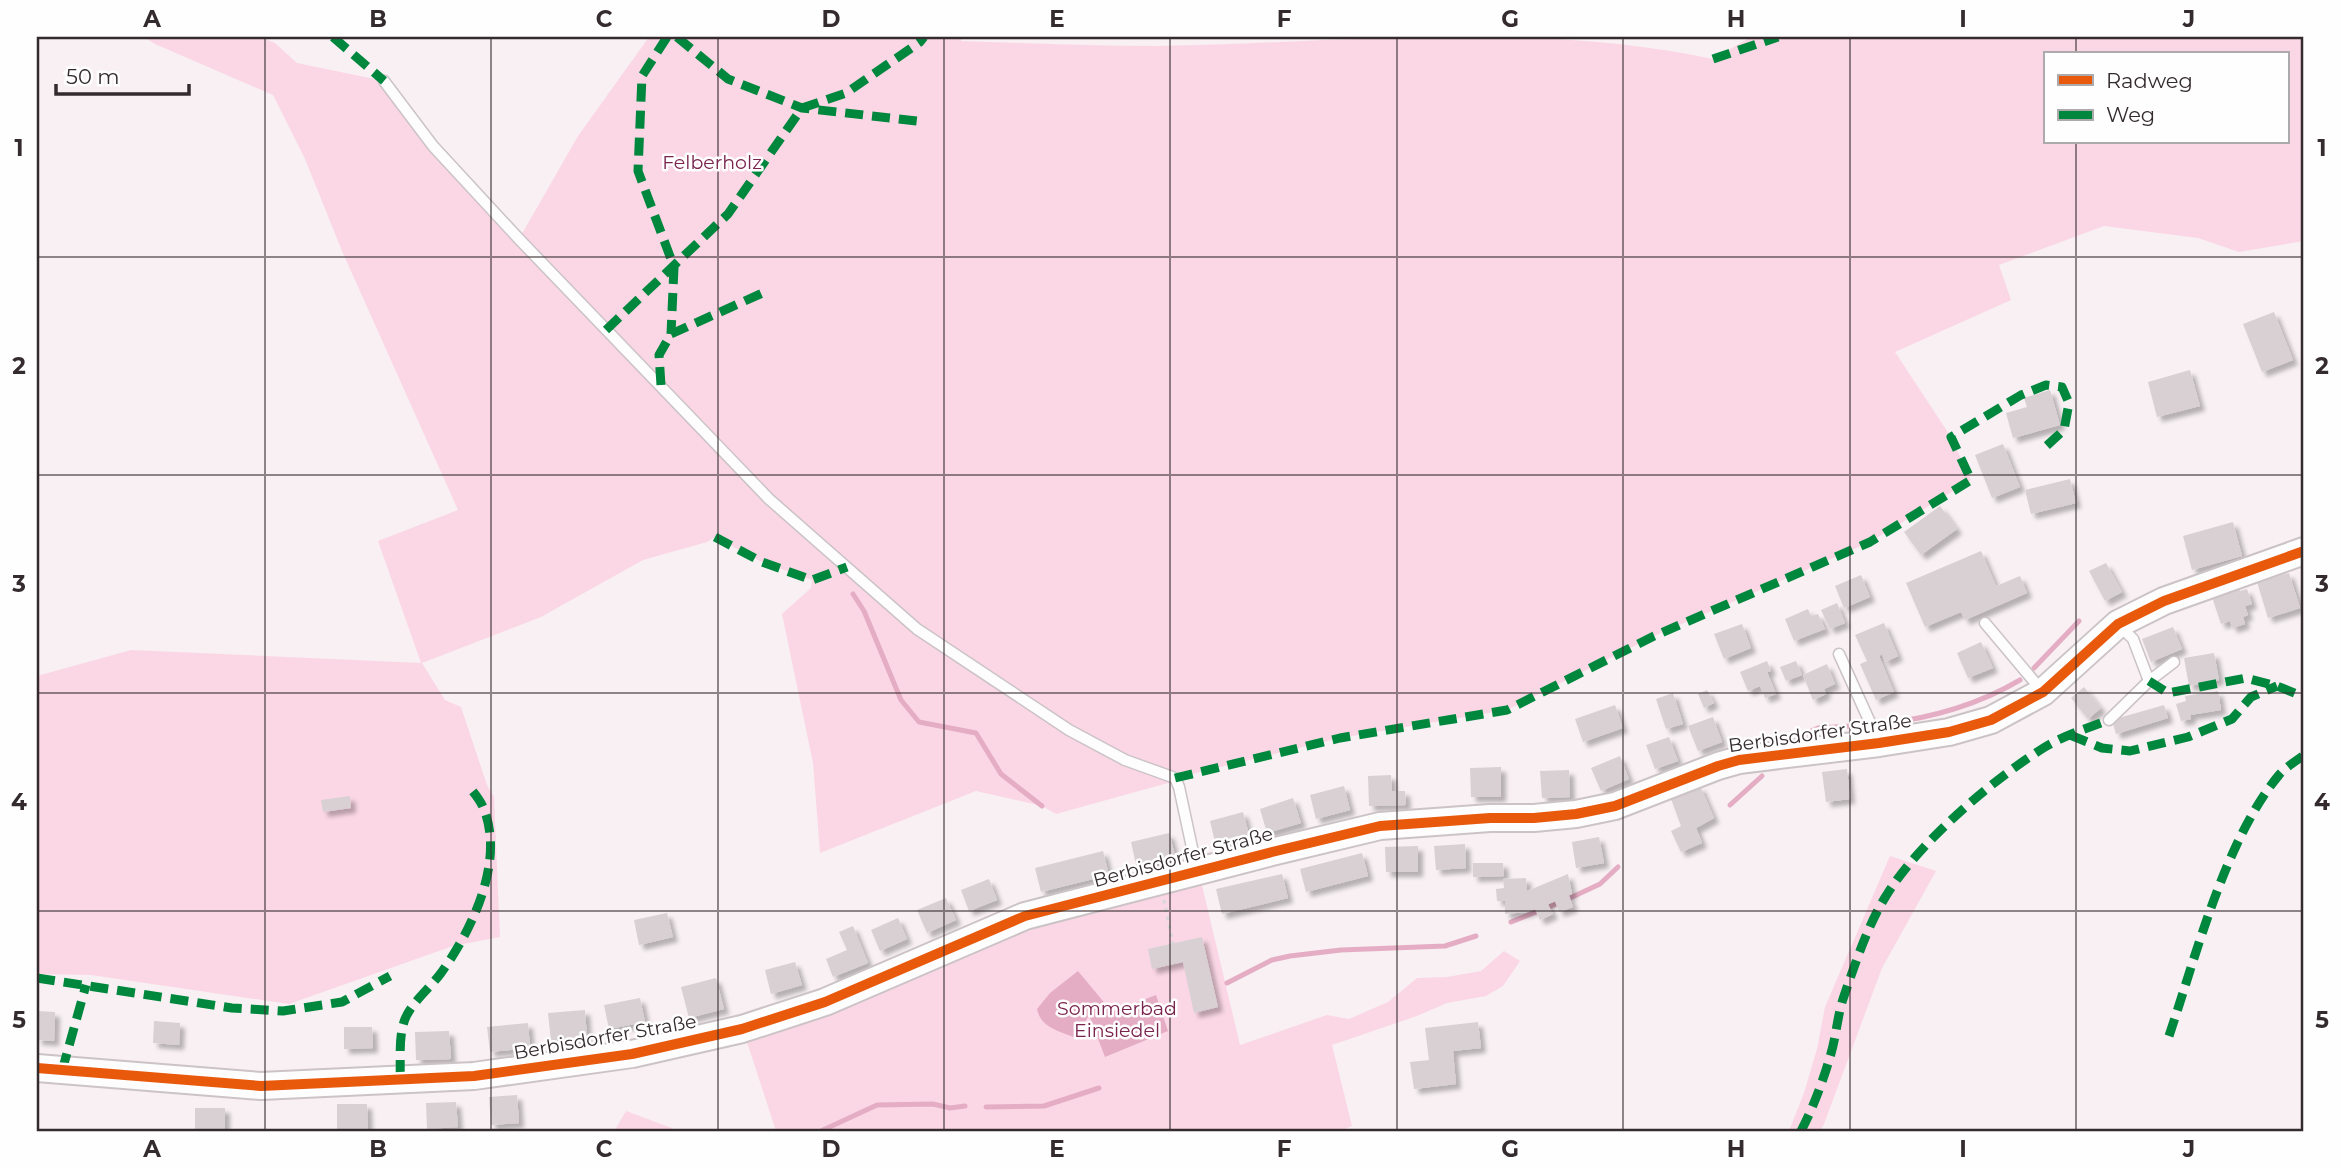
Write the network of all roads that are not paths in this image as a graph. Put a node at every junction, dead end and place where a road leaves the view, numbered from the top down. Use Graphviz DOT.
graph roads {
  1 [pos="384,81"];
  2 [pos="2304,551"];
  3 [pos="1985,623"];
  4 [pos="2118,624"];
  5 [pos="1839,654"];
  6 [pos="2174,662"];
  7 [pos="2149,681"];
  8 [pos="2037,685"];
  9 [pos="2109,720"];
  10 [pos="1880,743"];
  11 [pos="1197,871"];
  12 [pos="37,1068"];
  1 -- 11 [label="lane"];
  2 -- 4 [label="street, Berbisdorfer Straße"];
  3 -- 8 [label="lane"];
  4 -- 7 [label="lane"];
  4 -- 8 [label="street, Berbisdorfer Straße"];
  5 -- 10 [label="lane"];
  6 -- 7 [label="lane"];
  7 -- 9 [label="lane"];
  8 -- 10 [label="street, Berbisdorfer Straße"];
  10 -- 11 [label="street, Berbisdorfer Straße"];
  11 -- 12 [label="street, Berbisdorfer Straße"];
}
